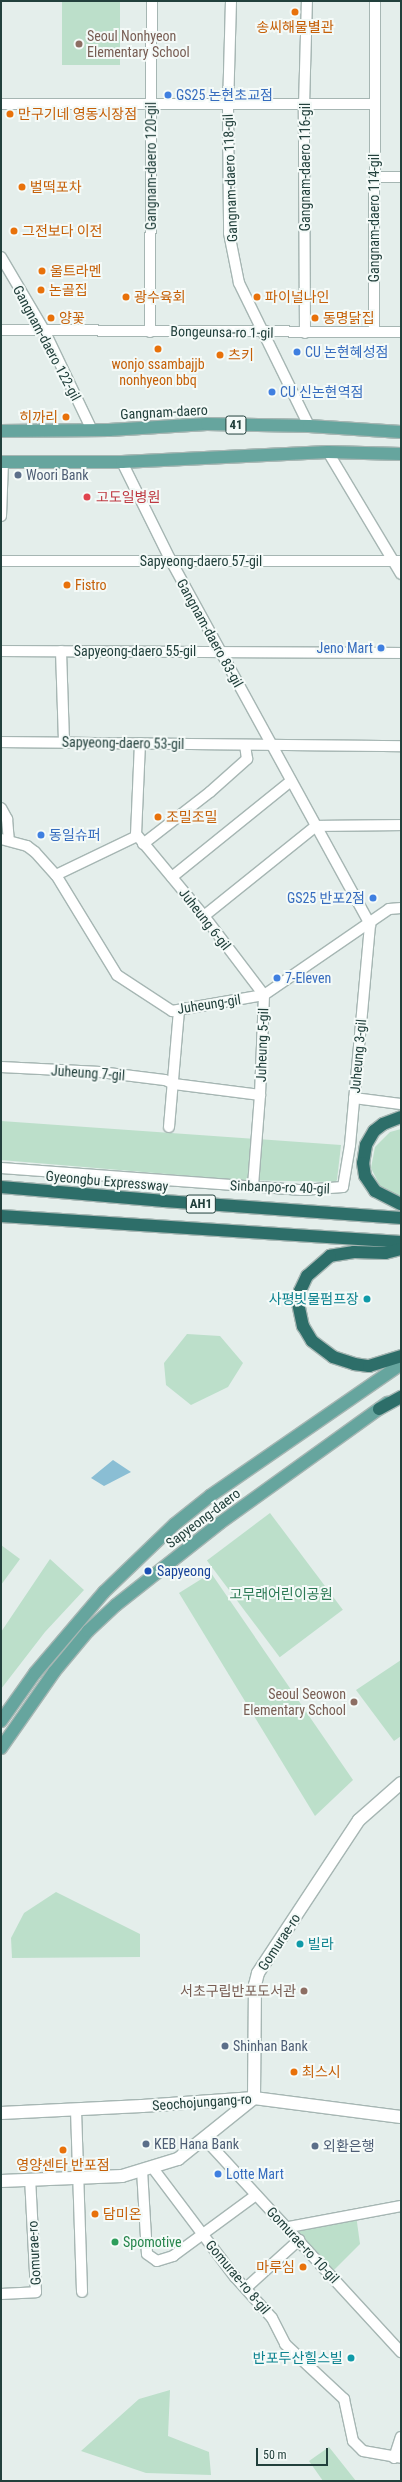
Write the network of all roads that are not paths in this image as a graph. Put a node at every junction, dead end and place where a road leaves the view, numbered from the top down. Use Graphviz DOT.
graph roads {
  1 [pos="152,1"];
  2 [pos="231,1"];
  3 [pos="307,1"];
  4 [pos="375,1"];
  5 [pos="1,104"];
  6 [pos="152,104"];
  7 [pos="374,104"];
  8 [pos="228,106"];
  9 [pos="304,106"];
  10 [pos="374,177"];
  11 [pos="401,177"];
  12 [pos="1,257"];
  13 [pos="1,330"];
  14 [pos="44,330"];
  15 [pos="150,332"];
  16 [pos="374,332"];
  17 [pos="401,332"];
  18 [pos="266,333"];
  19 [pos="305,333"];
  20 [pos="309,426"];
  21 [pos="92,430"];
  22 [pos="1,431"];
  23 [pos="401,432"];
  24 [pos="328,452"];
  25 [pos="401,454"];
  26 [pos="2,462"];
  27 [pos="122,462"];
  28 [pos="1,516"];
  29 [pos="170,559"];
  30 [pos="397,560"];
  31 [pos="1,561"];
  32 [pos="401,574"];
  33 [pos="1,651"];
  34 [pos="61,651"];
  35 [pos="221,652"];
  36 [pos="401,653"];
  37 [pos="1,742"];
  38 [pos="64,742"];
  39 [pos="140,743"];
  40 [pos="245,745"];
  41 [pos="271,745"];
  42 [pos="401,746"];
  43 [pos="291,781"];
  44 [pos="1,808"];
  45 [pos="401,825"];
  46 [pos="316,826"];
  47 [pos="5,839"];
  48 [pos="140,840"];
  49 [pos="56,876"];
  50 [pos="172,877"];
  51 [pos="401,908"];
  52 [pos="204,916"];
  53 [pos="370,925"];
  54 [pos="264,995"];
  55 [pos="179,1010"];
  56 [pos="1,1067"];
  57 [pos="174,1084"];
  58 [pos="260,1095"];
  59 [pos="354,1098"];
  60 [pos="401,1104"];
  61 [pos="401,1117"];
  62 [pos="169,1127"];
  63 [pos="1,1168"];
  64 [pos="1,1187"];
  65 [pos="343,1187"];
  66 [pos="253,1188"];
  67 [pos="401,1204"];
  68 [pos="1,1216"];
  69 [pos="401,1218"];
  70 [pos="401,1242"];
  71 [pos="401,1249"];
  72 [pos="401,1356"];
  73 [pos="401,1364"];
  74 [pos="401,1393"];
  75 [pos="401,1397"];
  76 [pos="379,1408"];
  77 [pos="1,1721"];
  78 [pos="1,1748"];
  79 [pos="401,1784"];
  80 [pos="254,2098"];
  81 [pos="76,2110"];
  82 [pos="1,2113"];
  83 [pos="401,2117"];
  84 [pos="204,2138"];
  85 [pos="147,2168"];
  86 [pos="78,2178"];
  87 [pos="30,2180"];
  88 [pos="1,2181"];
  89 [pos="256,2195"];
  90 [pos="401,2206"];
  91 [pos="289,2227"];
  92 [pos="202,2235"];
  93 [pos="299,2240"];
  94 [pos="246,2288"];
  95 [pos="82,2292"];
  96 [pos="1,2294"];
  97 [pos="401,2352"];
  98 [pos="401,2437"];
  99 [pos="398,2458"];
  1 -- 6 [label="street, Gangnam-daero 120-gil"];
  2 -- 8 [label="street, Gangnam-daero 118-gil"];
  3 -- 9 [label="street, Gangnam-daero 116-gil"];
  4 -- 7 [label="street, Gangnam-daero 114-gil"];
  5 -- 6 [label="street"];
  6 -- 8 [label="street, Gangnam-daero 118-gil"];
  6 -- 15 [label="street, Gangnam-daero 120-gil"];
  7 -- 9 [label="street"];
  7 -- 10 [label="street, Gangnam-daero 114-gil"];
  8 -- 9 [label="street, Gangnam-daero 118-gil"];
  8 -- 18 [label="street, Gangnam-daero 118-gil"];
  9 -- 19 [label="street, Gangnam-daero 116-gil"];
  10 -- 11 [label="street"];
  10 -- 16 [label="street, Gangnam-daero 114-gil"];
  12 -- 14 [label="street, Gangnam-daero 122-gil"];
  13 -- 14 [label="street, Bongeunsa-ro 1-gil"];
  14 -- 15 [label="street, Bongeunsa-ro 1-gil"];
  14 -- 21 [label="street, Gangnam-daero 122-gil"];
  15 -- 18 [label="street, Bongeunsa-ro 1-gil"];
  16 -- 17 [label="street, Bongeunsa-ro 1-gil"];
  16 -- 19 [label="street, Bongeunsa-ro 1-gil"];
  18 -- 19 [label="street, Bongeunsa-ro 1-gil"];
  18 -- 20 [label="street, Gangnam-daero 118-gil"];
  20 -- 21 [label="main road, Gangnam-daero / 41"];
  20 -- 23 [label="main road, Gangnam-daero / 41"];
  21 -- 22 [label="main road, Gangnam-daero / 41"];
  24 -- 25 [label="main road, 41"];
  24 -- 27 [label="main road, 41"];
  24 -- 30 [label="street"];
  26 -- 27 [label="main road, 41"];
  26 -- 28 [label="street"];
  27 -- 29 [label="street, Gangnam-daero 83-gil"];
  29 -- 30 [label="street, Sapyeong-daero 57-gil"];
  29 -- 31 [label="street, Sapyeong-daero 57-gil"];
  29 -- 35 [label="street, Gangnam-daero 83-gil"];
  30 -- 32 [label="street"];
  33 -- 34 [label="street, Sapyeong-daero 55-gil"];
  34 -- 35 [label="street, Sapyeong-daero 55-gil"];
  34 -- 38 [label="street, Sapyeong-daero 55-gil"];
  35 -- 36 [label="street, Sapyeong-daero 55-gil"];
  35 -- 41 [label="street, Gangnam-daero 83-gil"];
  37 -- 38 [label="street, Sapyeong-daero 53-gil"];
  38 -- 39 [label="street, Sapyeong-daero 53-gil"];
  39 -- 40 [label="street, Sapyeong-daero 53-gil"];
  39 -- 48 [label="street"];
  40 -- 41 [label="street, Sapyeong-daero 53-gil"];
  40 -- 48 [label="street"];
  41 -- 42 [label="street, Sapyeong-daero 53-gil"];
  41 -- 43 [label="street, Gangnam-daero 83-gil"];
  43 -- 46 [label="street, Gangnam-daero 83-gil"];
  43 -- 50 [label="street"];
  44 -- 47 [label="street"];
  45 -- 46 [label="street"];
  46 -- 52 [label="street"];
  46 -- 53 [label="street, Gangnam-daero 83-gil"];
  47 -- 49 [label="street, Juheung-gil"];
  48 -- 49 [label="street"];
  48 -- 50 [label="street, Juheung 6-gil"];
  49 -- 55 [label="street, Juheung-gil"];
  50 -- 52 [label="street, Juheung 6-gil"];
  51 -- 53 [label="street, Juheung-gil"];
  52 -- 54 [label="street, Juheung 6-gil"];
  53 -- 54 [label="street, Juheung-gil"];
  53 -- 59 [label="street, Juheung 3-gil"];
  54 -- 55 [label="street, Juheung-gil"];
  54 -- 58 [label="street, Juheung 5-gil"];
  55 -- 57 [label="street"];
  56 -- 57 [label="street, Juheung 7-gil"];
  57 -- 58 [label="street, Juheung 5-gil"];
  57 -- 62 [label="street"];
  58 -- 66 [label="street, Juheung 5-gil"];
  59 -- 60 [label="street"];
  59 -- 65 [label="street, Juheung 3-gil"];
  61 -- 67 [label="highway"];
  63 -- 66 [label="street, Sinbanpo-ro 40-gil"];
  64 -- 69 [label="highway, Gyeongbu Expressway / AH1"];
  65 -- 66 [label="street, Sinbanpo-ro 40-gil"];
  68 -- 70 [label="highway, AH1"];
  71 -- 72 [label="highway"];
  73 -- 77 [label="main road"];
  74 -- 76 [label="main road, Sapyeong-daero"];
  75 -- 76 [label="highway"];
  76 -- 78 [label="main road, Sapyeong-daero"];
  79 -- 80 [label="street, Gomurae-ro"];
  80 -- 81 [label="street, Seochojungang-ro"];
  80 -- 83 [label="street, Seochojungang-ro"];
  80 -- 84 [label="street"];
  81 -- 82 [label="street, Seochojungang-ro"];
  81 -- 86 [label="street"];
  84 -- 85 [label="street"];
  84 -- 89 [label="street, Gomurae-ro 10-gil"];
  85 -- 86 [label="street"];
  85 -- 92 [label="street, Gomurae-ro 8-gil"];
  85 -- 92 [label="street"];
  86 -- 87 [label="street"];
  86 -- 95 [label="street"];
  87 -- 88 [label="street"];
  87 -- 96 [label="street, Gomurae-ro"];
  89 -- 91 [label="street, Gomurae-ro 10-gil"];
  89 -- 92 [label="street"];
  90 -- 91 [label="street"];
  91 -- 93 [label="street, Gomurae-ro 10-gil"];
  92 -- 94 [label="street, Gomurae-ro 8-gil"];
  93 -- 94 [label="street"];
  93 -- 97 [label="street, Gomurae-ro 10-gil"];
  94 -- 99 [label="street, Gomurae-ro 8-gil"];
  98 -- 99 [label="street"];
}
